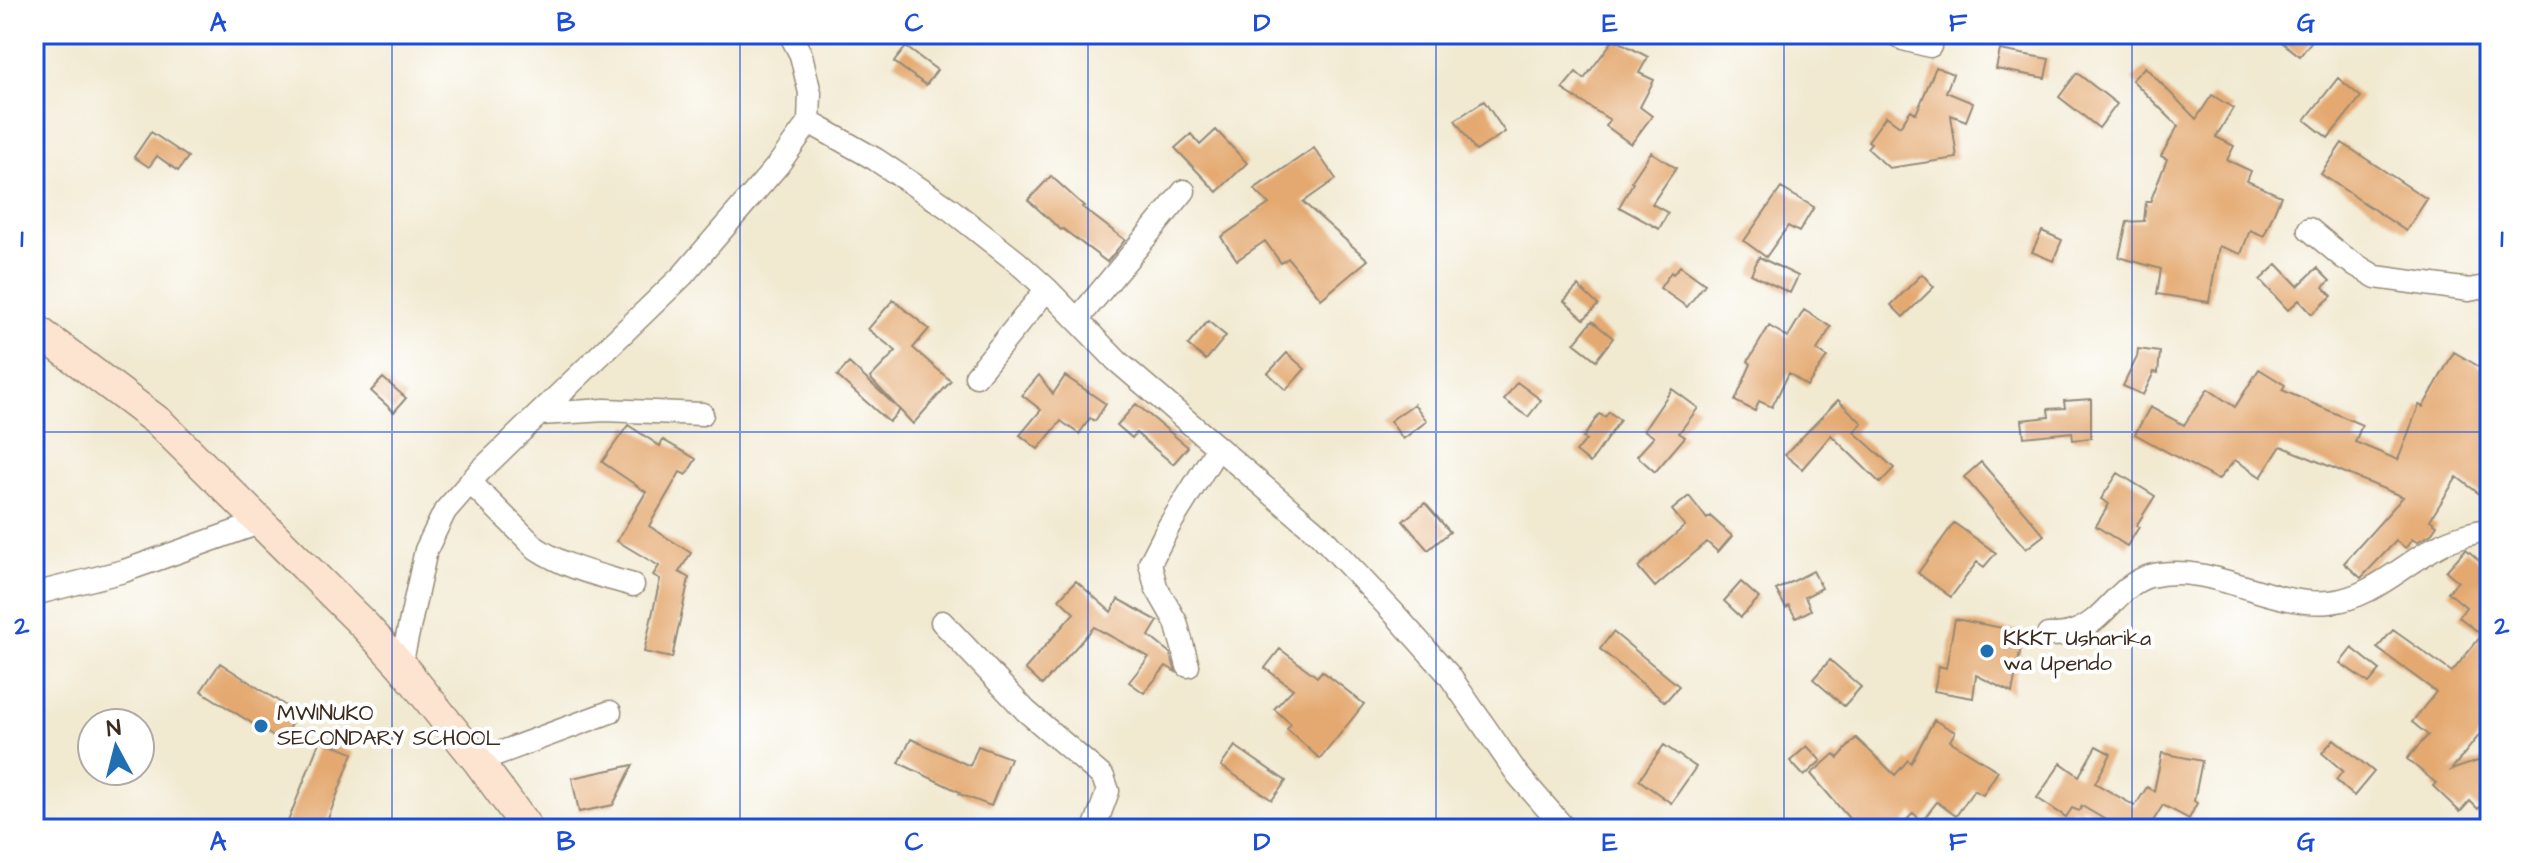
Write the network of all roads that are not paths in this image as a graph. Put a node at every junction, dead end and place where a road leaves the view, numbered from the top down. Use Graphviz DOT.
graph roads {
  1 [pos="790,34"];
  2 [pos="1895,34"];
  3 [pos="1930,46"];
  4 [pos="809,122"];
  5 [pos="1184,191"];
  6 [pos="2309,229"];
  7 [pos="2490,286"];
  8 [pos="1047,289"];
  9 [pos="1077,320"];
  10 [pos="34,328"];
  11 [pos="976,376"];
  12 [pos="540,414"];
  13 [pos="702,414"];
  14 [pos="1217,449"];
  15 [pos="470,482"];
  16 [pos="262,522"];
  17 [pos="2490,529"];
  18 [pos="633,585"];
  19 [pos="34,594"];
  20 [pos="942,622"];
  21 [pos="2048,635"];
  22 [pos="401,665"];
  23 [pos="1188,666"];
  24 [pos="610,712"];
  25 [pos="478,761"];
  26 [pos="528,829"];
  27 [pos="1094,829"];
  28 [pos="1565,829"];
  1 -- 4 [label="street"];
  2 -- 3 [label="street"];
  4 -- 8 [label="street"];
  4 -- 12 [label="street"];
  5 -- 9 [label="street"];
  6 -- 7 [label="street"];
  8 -- 9 [label="street"];
  8 -- 11 [label="street"];
  9 -- 14 [label="street"];
  10 -- 16 [label="street"];
  12 -- 13 [label="street"];
  12 -- 15 [label="street"];
  14 -- 23 [label="street"];
  14 -- 28 [label="street"];
  15 -- 18 [label="street"];
  15 -- 22 [label="street"];
  16 -- 19 [label="street"];
  16 -- 22 [label="street"];
  17 -- 21 [label="street"];
  20 -- 27 [label="street"];
  22 -- 25 [label="street"];
  24 -- 25 [label="street"];
  25 -- 26 [label="street"];
}
